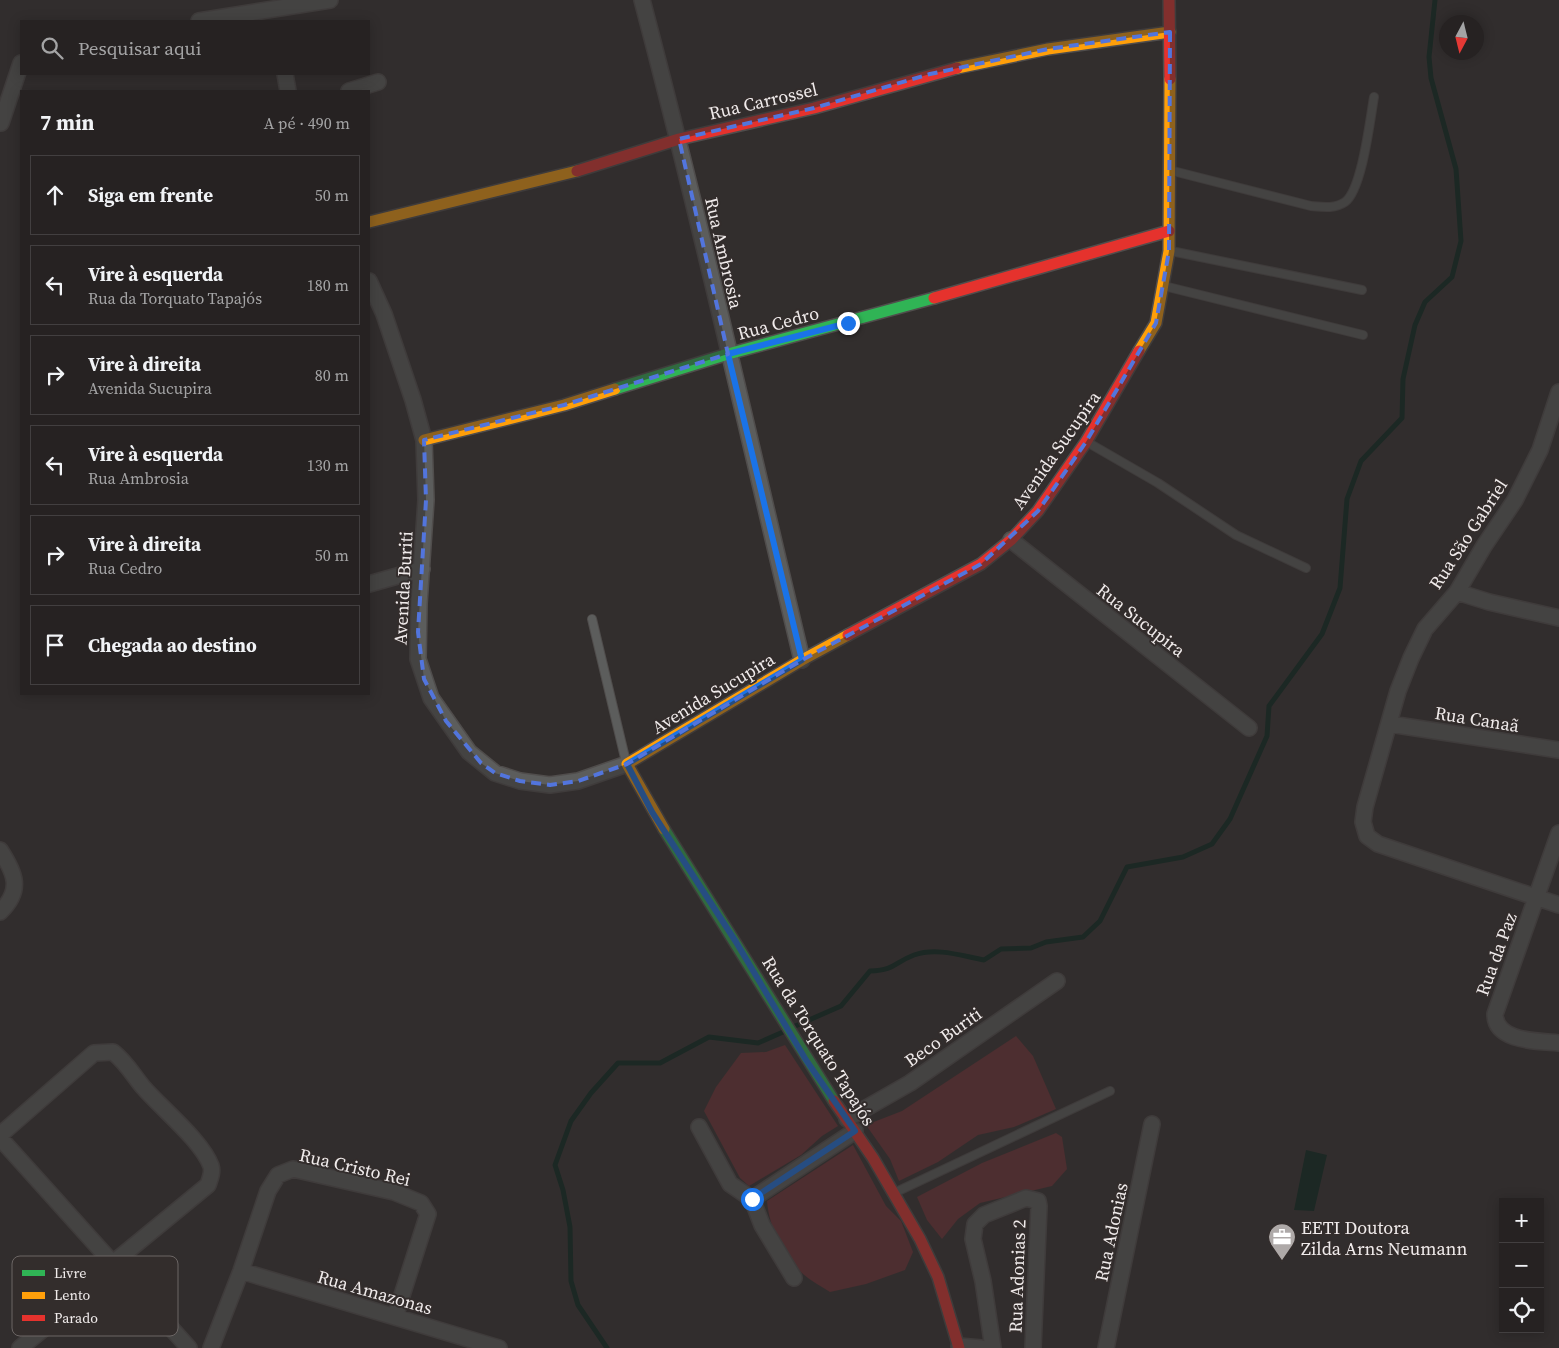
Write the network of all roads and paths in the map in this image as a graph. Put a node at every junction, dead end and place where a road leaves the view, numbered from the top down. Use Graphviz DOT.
graph roads {
  1 [pos="330,0"];
  2 [pos="642,0"];
  3 [pos="1169,0"];
  4 [pos="283,10"];
  5 [pos="207,20"];
  6 [pos="1170,32"];
  7 [pos="20,66"];
  8 [pos="285,75"];
  9 [pos="378,82"];
  10 [pos="288,90"];
  11 [pos="352,90"];
  12 [pos="1374,97"];
  13 [pos="1,123"];
  14 [pos="679,138"];
  15 [pos="1171,171"];
  16 [pos="370,222"];
  17 [pos="1169,232"];
  18 [pos="1169,251"];
  19 [pos="370,283"];
  20 [pos="1164,286"];
  21 [pos="1362,290"];
  22 [pos="1363,335"];
  23 [pos="728,354"];
  24 [pos="1559,392"];
  25 [pos="424,440"];
  26 [pos="1086,442"];
  27 [pos="1011,540"];
  28 [pos="1306,568"];
  29 [pos="422,569"];
  30 [pos="370,584"];
  31 [pos="1457,592"];
  32 [pos="1559,618"];
  33 [pos="592,619"];
  34 [pos="802,660"];
  35 [pos="1390,724"];
  36 [pos="1249,728"];
  37 [pos="1559,750"];
  38 [pos="627,764"];
  39 [pos="1559,833"];
  40 [pos="0,850"];
  41 [pos="1537,898"];
  42 [pos="1559,905"];
  43 [pos="0,912"];
  44 [pos="1057,981"];
  45 [pos="1559,1043"];
  46 [pos="1110,1091"];
  47 [pos="1152,1124"];
  48 [pos="851,1125"];
  49 [pos="699,1127"];
  50 [pos="0,1136"];
  51 [pos="892,1194"];
  52 [pos="752,1199"];
  53 [pos="106,1256"];
  54 [pos="123,1256"];
  55 [pos="241,1271"];
  56 [pos="794,1278"];
  57 [pos="395,1317"];
  58 [pos="35,1336"];
  59 [pos="178,1336"];
  60 [pos="959,1347"];
  61 [pos="20,1348"];
  62 [pos="189,1348"];
  63 [pos="211,1348"];
  64 [pos="499,1348"];
  65 [pos="981,1348"];
  66 [pos="993,1348"];
  67 [pos="1034,1348"];
  68 [pos="1106,1348"];
  1 -- 4 [label="street"];
  2 -- 14 [label="street, Rua Ambrosia"];
  3 -- 6 [label="street, Avenida Sucupira"];
  4 -- 5 [label="street"];
  6 -- 14 [label="street, Rua Carrossel"];
  6 -- 15 [label="street, Avenida Sucupira"];
  7 -- 13 [label="street"];
  8 -- 10 [label="street"];
  9 -- 11 [label="street"];
  12 -- 15 [label="lane"];
  14 -- 16 [label="street, Rua Carrossel"];
  14 -- 23 [label="street, Rua Ambrosia"];
  15 -- 17 [label="street, Avenida Sucupira"];
  17 -- 18 [label="street, Avenida Sucupira"];
  17 -- 23 [label="street, Rua Cedro"];
  18 -- 20 [label="street, Avenida Sucupira"];
  18 -- 21 [label="lane"];
  19 -- 25 [label="street, Avenida Buriti"];
  20 -- 22 [label="lane"];
  20 -- 26 [label="street, Avenida Sucupira"];
  23 -- 25 [label="street, Rua Cedro"];
  23 -- 34 [label="street, Rua Ambrosia"];
  24 -- 31 [label="street, Rua São Gabriel"];
  25 -- 29 [label="street, Avenida Buriti"];
  26 -- 27 [label="street, Avenida Sucupira"];
  26 -- 28 [label="lane"];
  27 -- 34 [label="street, Avenida Sucupira"];
  27 -- 36 [label="street, Rua Sucupira"];
  29 -- 30 [label="street"];
  29 -- 38 [label="street, Avenida Buriti"];
  31 -- 32 [label="street"];
  31 -- 35 [label="street, Rua São Gabriel"];
  33 -- 38 [label="lane"];
  34 -- 38 [label="street, Avenida Sucupira"];
  35 -- 37 [label="street, Rua Canaã"];
  35 -- 41 [label="street, Rua São Gabriel"];
  38 -- 48 [label="street, Rua da Torquato Tapajós"];
  39 -- 41 [label="street, Rua da Paz"];
  40 -- 43 [label="street"];
  41 -- 42 [label="street, Rua São Gabriel"];
  41 -- 45 [label="street, Rua da Paz"];
  44 -- 48 [label="street, Beco Buriti"];
  46 -- 51 [label="lane"];
  47 -- 68 [label="street, Rua Adonias"];
  48 -- 51 [label="street, Rua da Torquato Tapajós"];
  48 -- 52 [label="street, Beco Buriti"];
  49 -- 52 [label="street"];
  50 -- 53 [label="street"];
  50 -- 54 [label="street"];
  51 -- 60 [label="street, Rua da Torquato Tapajós"];
  52 -- 56 [label="street"];
  55 -- 57 [label="street, Rua Amazonas"];
  55 -- 57 [label="street, Rua Cristo Rei"];
  55 -- 63 [label="street, Rua Cristo Rei"];
  57 -- 64 [label="street, Rua Amazonas"];
  58 -- 61 [label="street"];
  59 -- 62 [label="street"];
  60 -- 65 [label="street"];
  66 -- 67 [label="street, Rua Adonias 2"];
}
